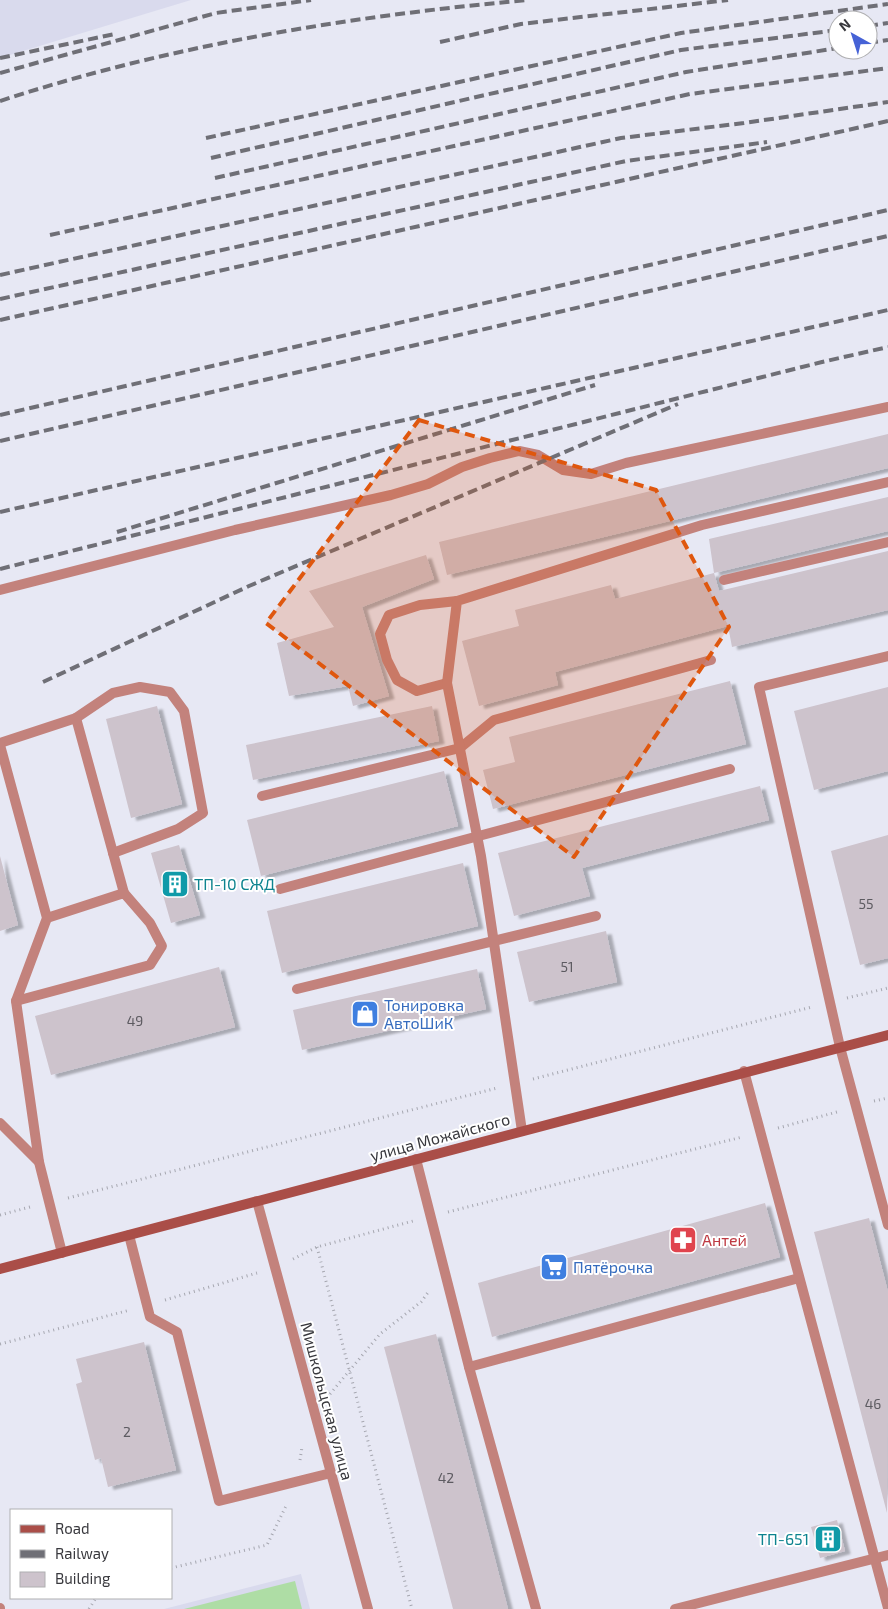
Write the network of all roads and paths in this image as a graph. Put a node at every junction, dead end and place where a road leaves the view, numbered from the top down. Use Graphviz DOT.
graph roads {
  1 [pos="888,407"];
  2 [pos="888,482"];
  3 [pos="888,542"];
  4 [pos="724,580"];
  5 [pos="0,590"];
  6 [pos="457,601"];
  7 [pos="888,656"];
  8 [pos="711,660"];
  9 [pos="447,683"];
  10 [pos="76,718"];
  11 [pos="0,744"];
  12 [pos="460,748"];
  13 [pos="730,769"];
  14 [pos="262,796"];
  15 [pos="477,836"];
  16 [pos="113,853"];
  17 [pos="280,888"];
  18 [pos="124,893"];
  19 [pos="596,916"];
  20 [pos="47,918"];
  21 [pos="494,941"];
  22 [pos="297,988"];
  23 [pos="888,988"];
  24 [pos="16,1000"];
  25 [pos="830,1003"];
  26 [pos="888,1034"];
  27 [pos="840,1047"];
  28 [pos="744,1071"];
  29 [pos="515,1083"];
  30 [pos="0,1123"];
  31 [pos="522,1131"];
  32 [pos="416,1159"];
  33 [pos="39,1162"];
  34 [pos="257,1201"];
  35 [pos="49,1202"];
  36 [pos="0,1215"];
  37 [pos="888,1225"];
  38 [pos="130,1235"];
  39 [pos="317,1247"];
  40 [pos="62,1252"];
  41 [pos="0,1269"];
  42 [pos="799,1278"];
  43 [pos="469,1366"];
  44 [pos="331,1473"];
  45 [pos="888,1555"];
  46 [pos="875,1559"];
  47 [pos="888,1608"];
  48 [pos="368,1609"];
  49 [pos="412,1609"];
  50 [pos="536,1609"];
  51 [pos="675,1609"];
  1 -- 5 [label="street"];
  2 -- 6 [label="street"];
  3 -- 4 [label="street"];
  6 -- 9 [label="street"];
  6 -- 9 [label="street"];
  7 -- 25 [label="street"];
  8 -- 12 [label="street"];
  9 -- 12 [label="street"];
  10 -- 11 [label="street"];
  10 -- 16 [label="street"];
  10 -- 16 [label="street"];
  11 -- 20 [label="street"];
  12 -- 14 [label="street"];
  12 -- 15 [label="street"];
  13 -- 15 [label="street"];
  15 -- 17 [label="street"];
  15 -- 21 [label="street"];
  16 -- 18 [label="street"];
  18 -- 20 [label="street"];
  18 -- 24 [label="street"];
  19 -- 21 [label="street"];
  20 -- 24 [label="street"];
  21 -- 22 [label="street"];
  21 -- 29 [label="street"];
  23 -- 25 [label="path"];
  24 -- 33 [label="street"];
  25 -- 27 [label="street"];
  25 -- 29 [label="path"];
  26 -- 27 [label="main road, улица Можайского"];
  27 -- 28 [label="main road, улица Можайского"];
  27 -- 37 [label="street"];
  28 -- 31 [label="main road, улица Можайского"];
  28 -- 42 [label="street"];
  29 -- 31 [label="street"];
  29 -- 35 [label="path"];
  30 -- 33 [label="street"];
  31 -- 32 [label="main road, улица Можайского"];
  32 -- 34 [label="main road, улица Можайского"];
  32 -- 43 [label="street"];
  33 -- 35 [label="street"];
  34 -- 38 [label="main road, улица Можайского"];
  34 -- 44 [label="street, Мишкольцская улица"];
  35 -- 36 [label="path"];
  35 -- 40 [label="street"];
  38 -- 40 [label="main road, улица Можайского"];
  38 -- 44 [label="street"];
  39 -- 49 [label="path"];
  40 -- 41 [label="main road, улица Можайского"];
  42 -- 43 [label="street"];
  42 -- 46 [label="street"];
  43 -- 50 [label="street"];
  44 -- 48 [label="street, Мишкольцская улица"];
  45 -- 46 [label="street"];
  46 -- 47 [label="street"];
  46 -- 51 [label="street"];
}
